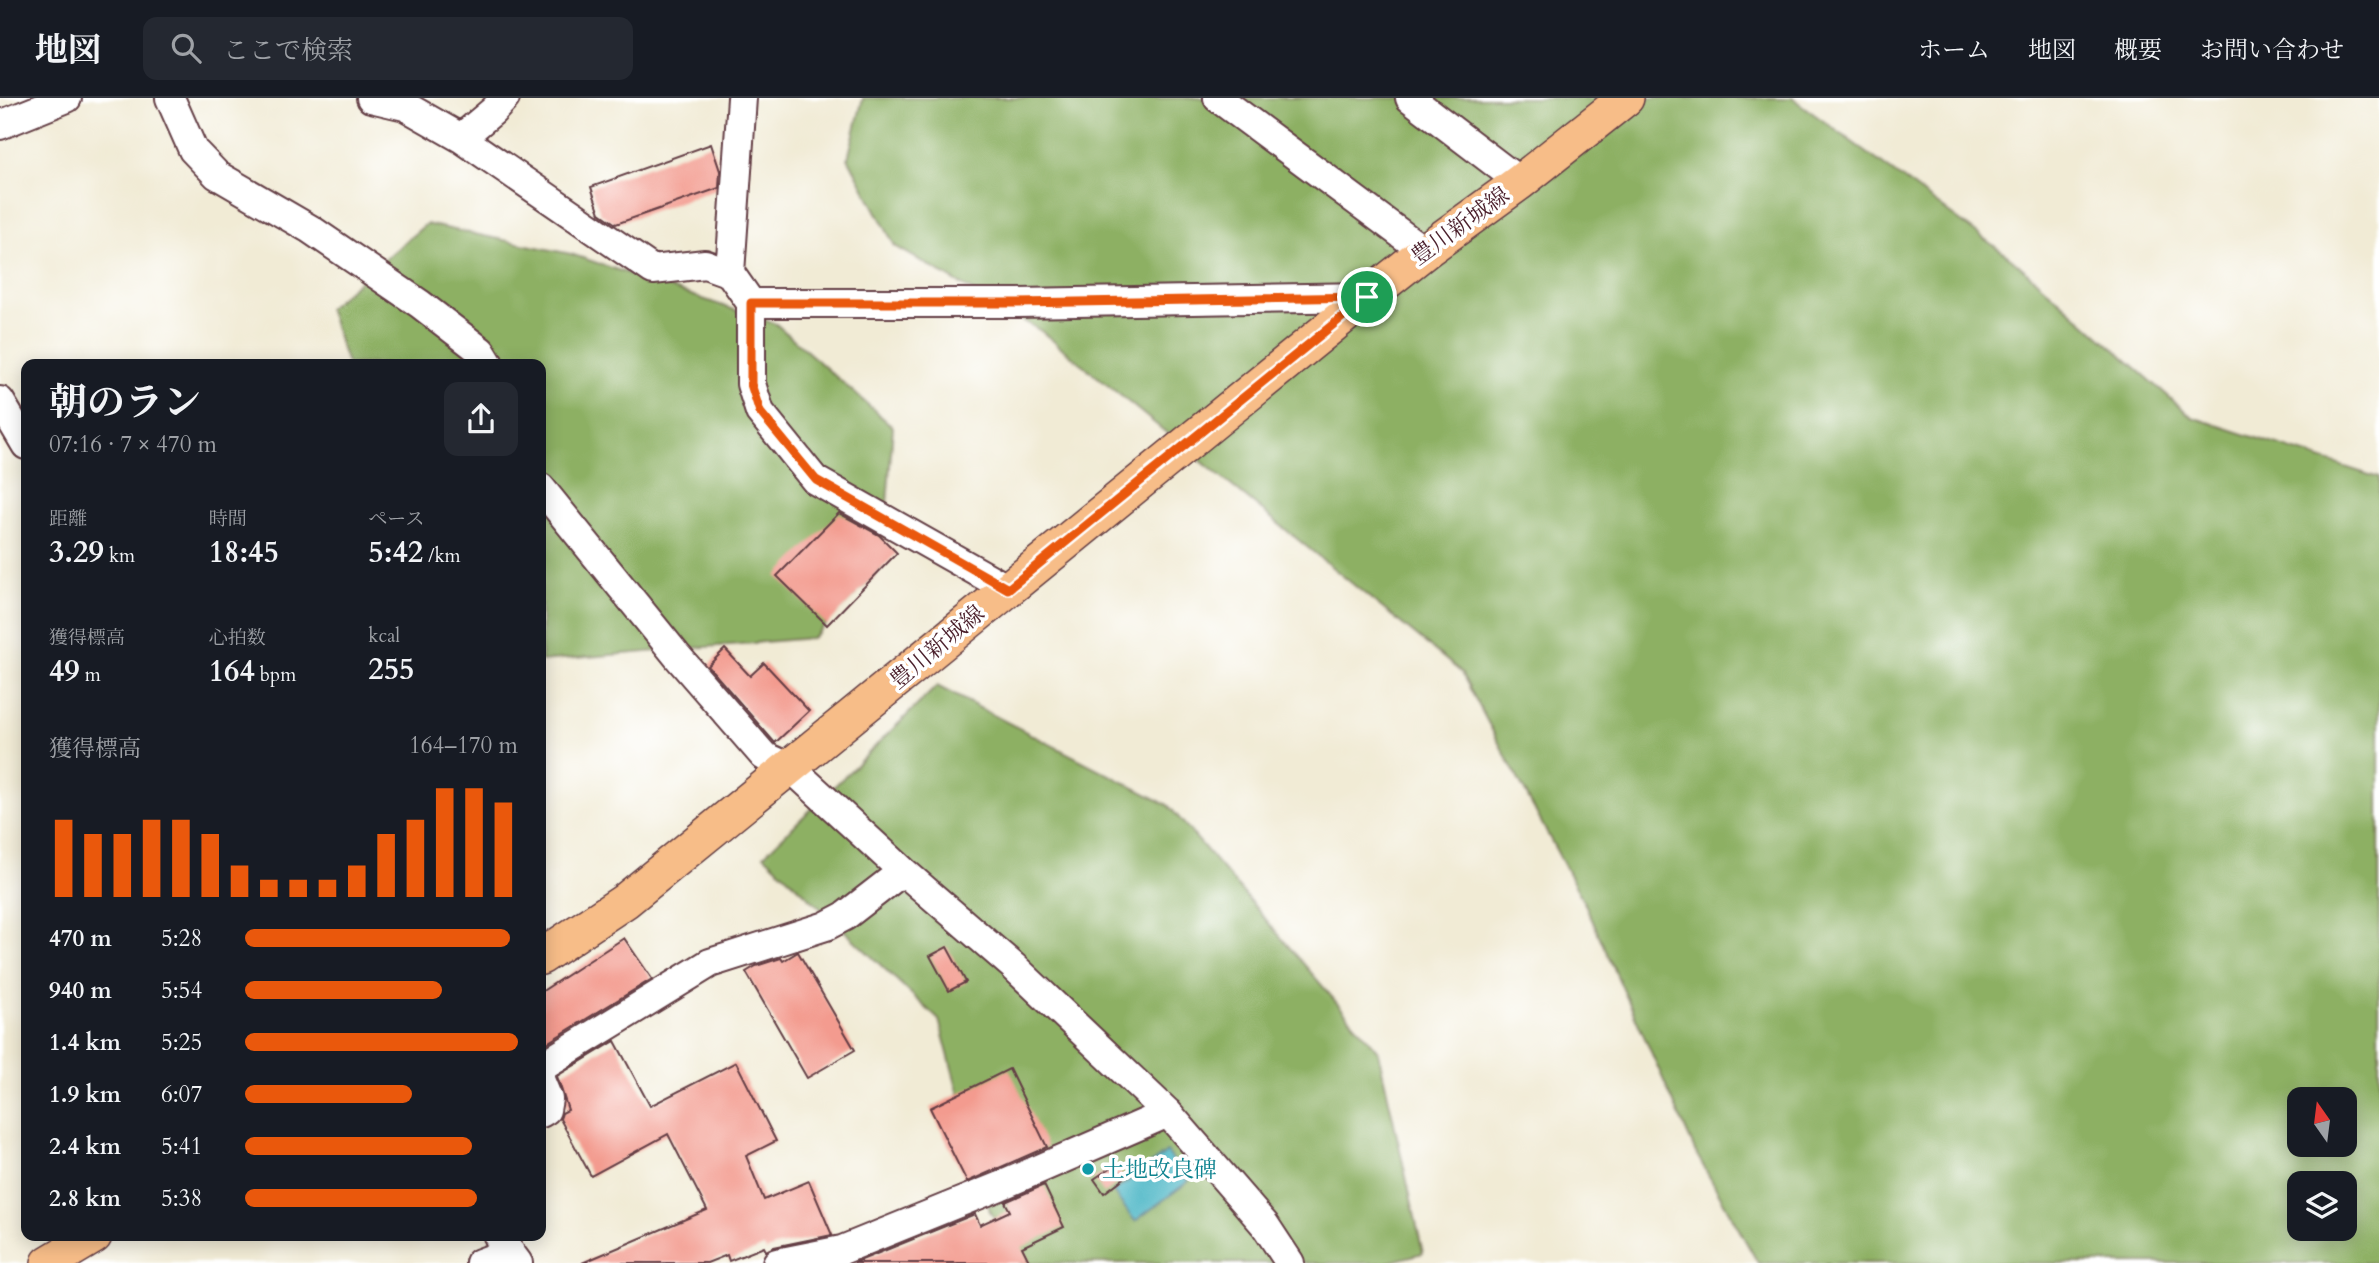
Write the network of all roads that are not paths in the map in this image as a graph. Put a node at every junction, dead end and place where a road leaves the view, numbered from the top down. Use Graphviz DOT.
graph roads {
  1 [pos="67,98"];
  2 [pos="170,98"];
  3 [pos="371,98"];
  4 [pos="505,98"];
  5 [pos="742,98"];
  6 [pos="1218,98"];
  7 [pos="1410,98"];
  8 [pos="1626,98"];
  9 [pos="0,125"];
  10 [pos="461,138"];
  11 [pos="1520,182"];
  12 [pos="1429,248"];
  13 [pos="730,272"];
  14 [pos="1367,297"];
  15 [pos="751,303"];
  16 [pos="486,359"];
  17 [pos="0,401"];
  18 [pos="21,437"];
  19 [pos="546,494"];
  20 [pos="1008,589"];
  21 [pos="791,768"];
  22 [pos="902,871"];
  23 [pos="546,954"];
  24 [pos="546,1064"];
  25 [pos="1168,1113"];
  26 [pos="86,1241"];
  27 [pos="509,1250"];
  28 [pos="49,1263"];
  29 [pos="480,1263"];
  30 [pos="777,1263"];
  31 [pos="1290,1263"];
  1 -- 9 [label="street"];
  2 -- 16 [label="street"];
  3 -- 10 [label="street"];
  4 -- 10 [label="street"];
  5 -- 13 [label="street"];
  6 -- 12 [label="street"];
  7 -- 11 [label="street"];
  8 -- 11 [label="main road, 豊川新城線"];
  10 -- 13 [label="street"];
  11 -- 12 [label="main road, 豊川新城線"];
  12 -- 14 [label="main road, 豊川新城線"];
  13 -- 15 [label="street"];
  14 -- 15 [label="street"];
  14 -- 20 [label="main road, 豊川新城線"];
  15 -- 20 [label="street"];
  17 -- 18 [label="street"];
  19 -- 21 [label="street"];
  20 -- 21 [label="main road, 豊川新城線"];
  21 -- 22 [label="street"];
  21 -- 23 [label="main road, 豊川新城線"];
  22 -- 24 [label="street"];
  22 -- 25 [label="street"];
  25 -- 30 [label="street"];
  25 -- 31 [label="street"];
  26 -- 28 [label="main road"];
  27 -- 29 [label="street"];
}
